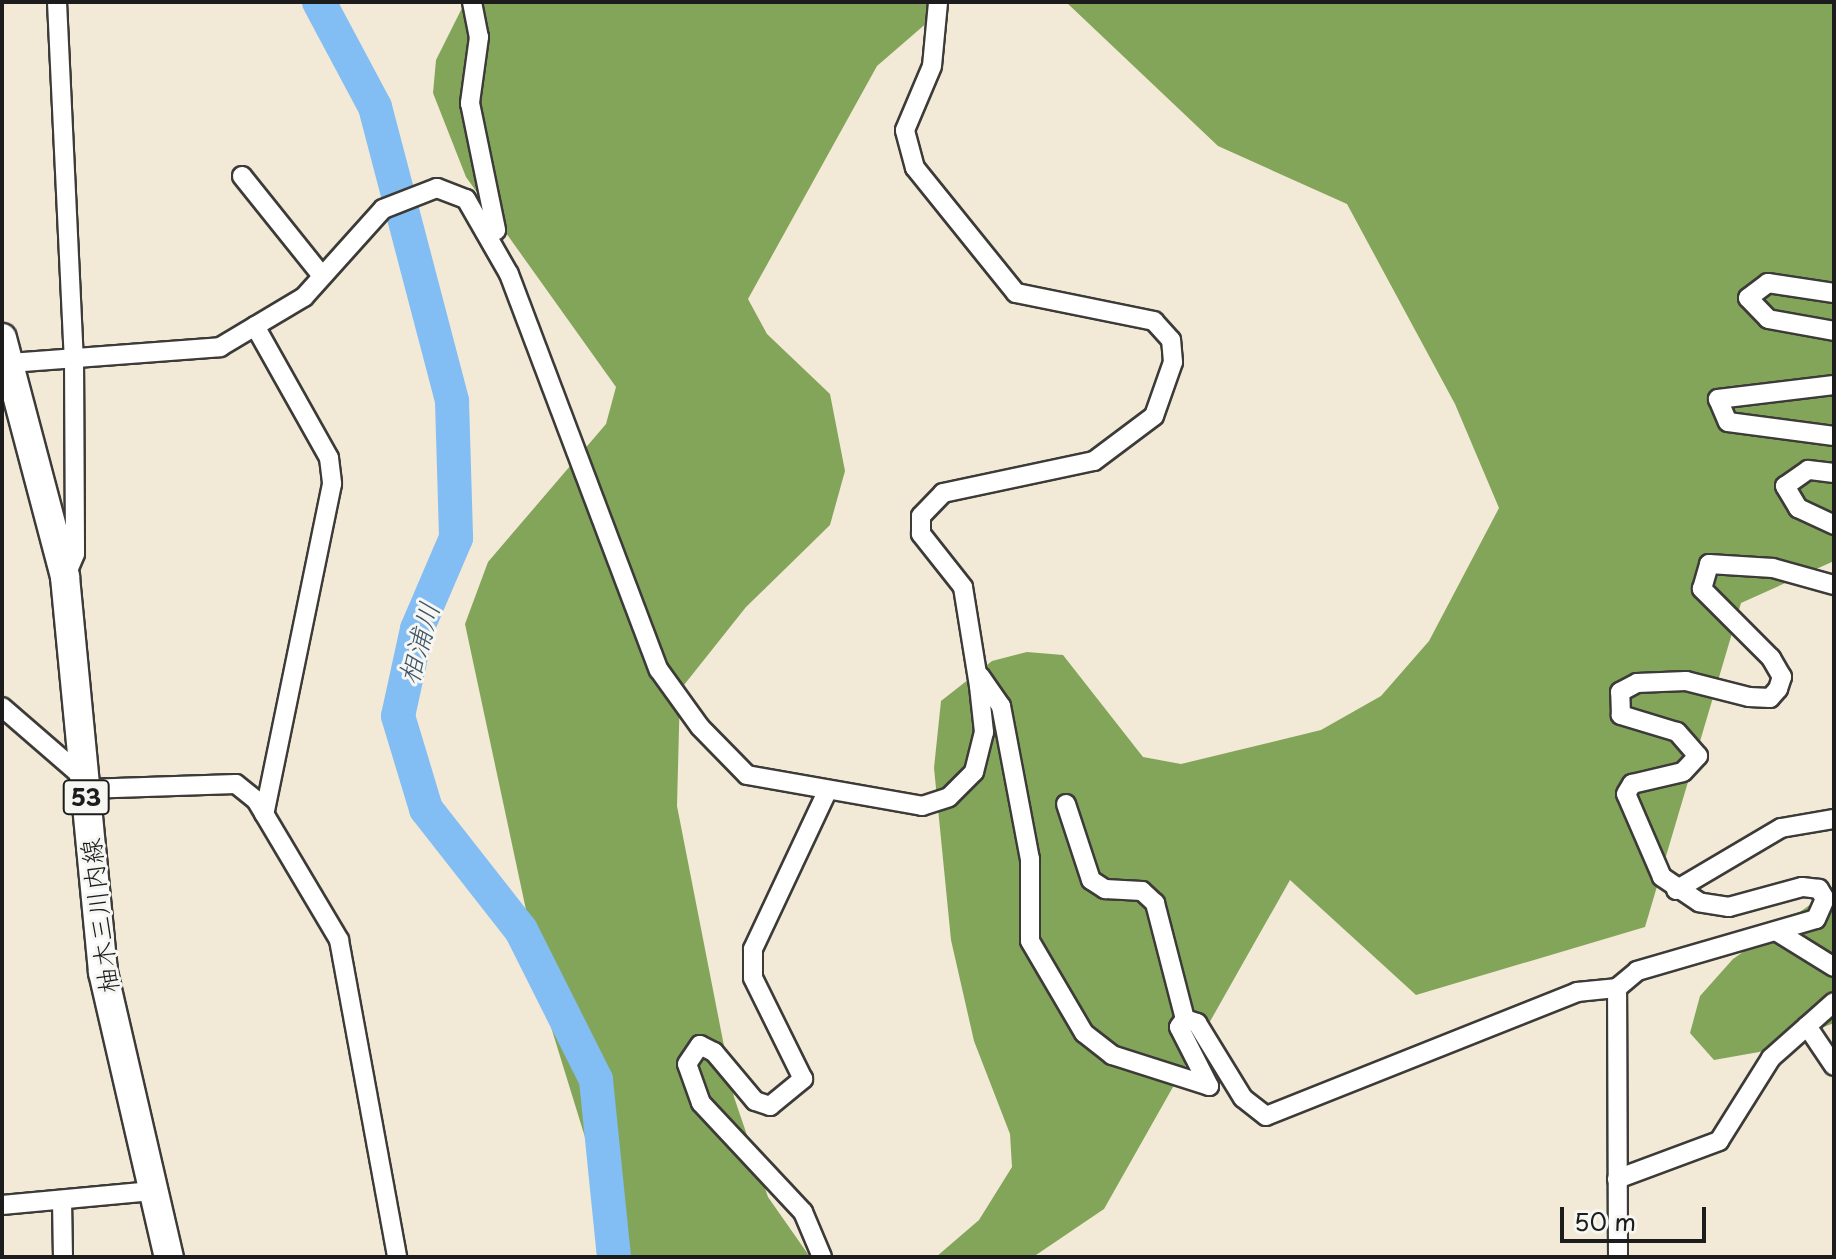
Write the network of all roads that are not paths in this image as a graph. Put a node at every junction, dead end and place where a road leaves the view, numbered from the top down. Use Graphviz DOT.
graph roads {
  1 [pos="57,2"];
  2 [pos="472,2"];
  3 [pos="938,2"];
  4 [pos="242,176"];
  5 [pos="497,249"];
  6 [pos="322,276"];
  7 [pos="1834,293"];
  8 [pos="255,326"];
  9 [pos="1834,331"];
  10 [pos="6,350"];
  11 [pos="74,358"];
  12 [pos="1834,385"];
  13 [pos="1834,436"];
  14 [pos="1834,473"];
  15 [pos="1834,525"];
  16 [pos="65,577"];
  17 [pos="1834,585"];
  18 [pos="977,672"];
  19 [pos="2,708"];
  20 [pos="85,784"];
  21 [pos="826,794"];
  22 [pos="1066,804"];
  23 [pos="264,814"];
  24 [pos="1834,819"];
  25 [pos="1676,890"];
  26 [pos="1776,931"];
  27 [pos="1834,967"];
  28 [pos="1617,988"];
  29 [pos="1834,1002"];
  30 [pos="1185,1019"];
  31 [pos="1807,1026"];
  32 [pos="1834,1066"];
  33 [pos="1617,1179"];
  34 [pos="152,1191"];
  35 [pos="62,1200"];
  36 [pos="2,1205"];
  37 [pos="63,1257"];
  38 [pos="169,1257"];
  39 [pos="397,1257"];
  40 [pos="822,1257"];
  41 [pos="1618,1257"];
  1 -- 11 [label="street"];
  2 -- 5 [label="street"];
  3 -- 18 [label="street"];
  4 -- 6 [label="street"];
  5 -- 6 [label="street"];
  5 -- 21 [label="street"];
  6 -- 8 [label="street"];
  7 -- 9 [label="street"];
  8 -- 11 [label="street"];
  8 -- 23 [label="street"];
  10 -- 11 [label="street"];
  10 -- 16 [label="main road, 柚木三川内線 / 53"];
  11 -- 16 [label="street"];
  12 -- 13 [label="street"];
  14 -- 15 [label="street"];
  16 -- 20 [label="main road, 柚木三川内線 / 53"];
  17 -- 25 [label="street"];
  18 -- 21 [label="street"];
  18 -- 30 [label="street"];
  19 -- 20 [label="street"];
  20 -- 23 [label="street"];
  20 -- 34 [label="main road, 柚木三川内線 / 53"];
  21 -- 40 [label="street"];
  22 -- 30 [label="street"];
  23 -- 39 [label="street"];
  24 -- 25 [label="street"];
  25 -- 26 [label="street"];
  26 -- 27 [label="street"];
  26 -- 28 [label="street"];
  28 -- 30 [label="street"];
  28 -- 33 [label="street"];
  29 -- 31 [label="street"];
  31 -- 32 [label="street"];
  31 -- 33 [label="street"];
  33 -- 41 [label="street"];
  34 -- 35 [label="street"];
  34 -- 38 [label="main road, 柚木三川内線 / 53"];
  35 -- 36 [label="street"];
  35 -- 37 [label="street"];
}
